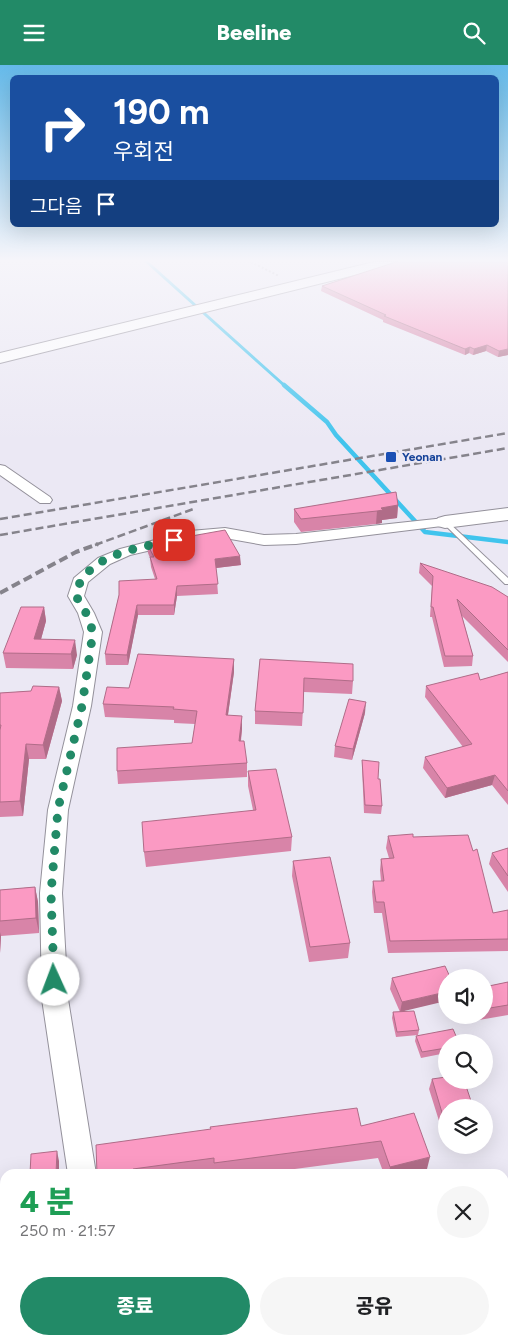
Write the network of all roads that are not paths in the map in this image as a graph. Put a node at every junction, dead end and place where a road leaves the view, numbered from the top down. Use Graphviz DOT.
graph roads {
  1 [pos="149,322"];
  2 [pos="0,358"];
  3 [pos="0,469"];
  4 [pos="45,500"];
  5 [pos="508,514"];
  6 [pos="445,522"];
  7 [pos="508,582"];
  8 [pos="81,1169"];
  1 -- 2 [label="street"];
  3 -- 4 [label="street"];
  5 -- 6 [label="street"];
  6 -- 7 [label="lane"];
  6 -- 8 [label="street"];
}
